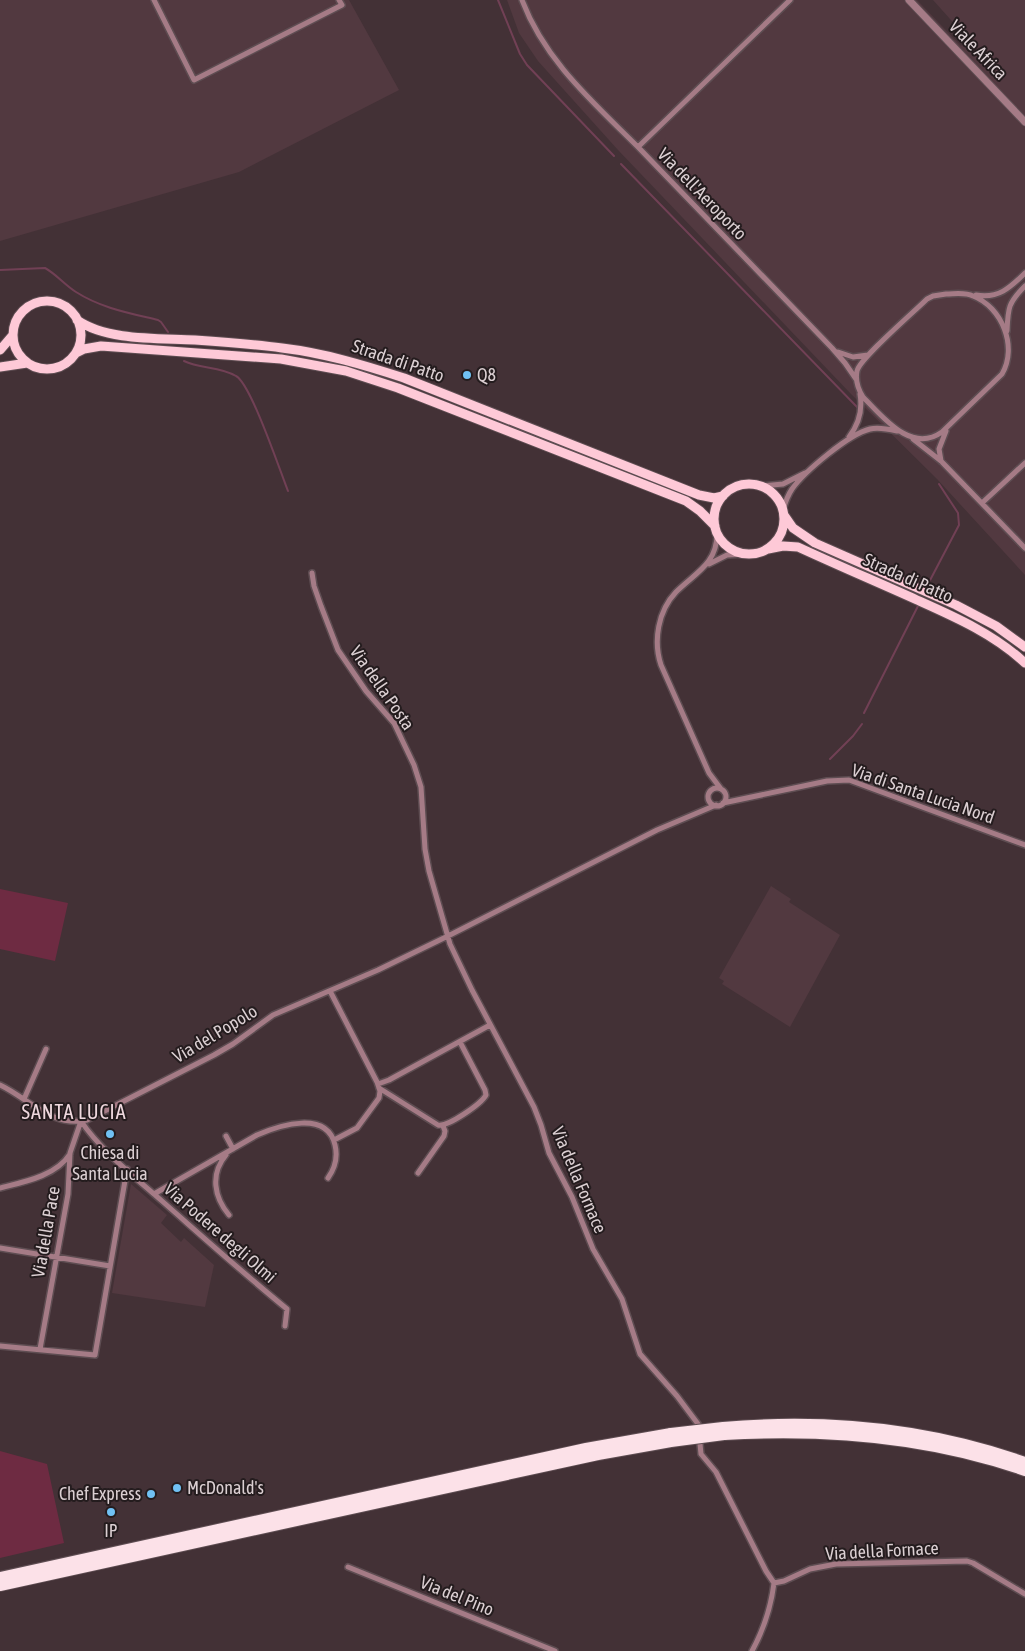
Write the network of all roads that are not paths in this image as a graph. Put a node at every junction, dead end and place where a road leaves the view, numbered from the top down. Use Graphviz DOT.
graph roads {
  1 [pos="154,0"];
  2 [pos="522,0"];
  3 [pos="790,0"];
  4 [pos="908,0"];
  5 [pos="340,2"];
  6 [pos="1025,122"];
  7 [pos="638,147"];
  8 [pos="1025,273"];
  9 [pos="1025,286"];
  10 [pos="972,295"];
  11 [pos="77,320"];
  12 [pos="1007,332"];
  13 [pos="12,335"];
  14 [pos="832,348"];
  15 [pos="0,350"];
  16 [pos="76,353"];
  17 [pos="869,354"];
  18 [pos="27,363"];
  19 [pos="0,367"];
  20 [pos="856,379"];
  21 [pos="859,390"];
  22 [pos="948,427"];
  23 [pos="898,431"];
  24 [pos="911,437"];
  25 [pos="847,440"];
  26 [pos="941,461"];
  27 [pos="1025,463"];
  28 [pos="810,470"];
  29 [pos="761,486"];
  30 [pos="723,496"];
  31 [pos="982,504"];
  32 [pos="783,512"];
  33 [pos="716,530"];
  34 [pos="1025,548"];
  35 [pos="768,549"];
  36 [pos="746,554"];
  37 [pos="704,567"];
  38 [pos="312,573"];
  39 [pos="1025,647"];
  40 [pos="1025,663"];
  41 [pos="709,773"];
  42 [pos="721,789"];
  43 [pos="709,794"];
  44 [pos="722,804"];
  45 [pos="716,805"];
  46 [pos="698,812"];
  47 [pos="1025,845"];
  48 [pos="448,936"];
  49 [pos="330,991"];
  50 [pos="490,1025"];
  51 [pos="460,1042"];
  52 [pos="46,1049"];
  53 [pos="0,1084"];
  54 [pos="379,1086"];
  55 [pos="24,1099"];
  56 [pos="81,1121"];
  57 [pos="443,1126"];
  58 [pos="226,1136"];
  59 [pos="334,1140"];
  60 [pos="233,1149"];
  61 [pos="227,1152"];
  62 [pos="70,1153"];
  63 [pos="127,1169"];
  64 [pos="418,1173"];
  65 [pos="328,1178"];
  66 [pos="0,1188"];
  67 [pos="154,1194"];
  68 [pos="229,1215"];
  69 [pos="0,1248"];
  70 [pos="56,1258"];
  71 [pos="110,1266"];
  72 [pos="285,1326"];
  73 [pos="0,1346"];
  74 [pos="40,1349"];
  75 [pos="698,1424"];
  76 [pos="723,1431"];
  77 [pos="671,1438"];
  78 [pos="700,1444"];
  79 [pos="1025,1462"];
  80 [pos="1025,1471"];
  81 [pos="348,1567"];
  82 [pos="0,1577"];
  83 [pos="774,1583"];
  84 [pos="0,1586"];
  85 [pos="1025,1594"];
  86 [pos="555,1651"];
  87 [pos="752,1651"];
  1 -- 5 [label="street"];
  2 -- 7 [label="street"];
  3 -- 7 [label="street, Via dell'Aeroporto"];
  4 -- 6 [label="street, Viale Africa"];
  7 -- 14 [label="street, Via dell'Aeroporto"];
  8 -- 10 [label="street"];
  9 -- 12 [label="street"];
  10 -- 12 [label="street"];
  10 -- 17 [label="street"];
  11 -- 13 [label="main road, Strada di Patto"];
  11 -- 16 [label="main road"];
  11 -- 30 [label="main road, Strada di Patto"];
  12 -- 22 [label="street"];
  13 -- 15 [label="main road, Strada di Patto"];
  13 -- 18 [label="main road"];
  14 -- 17 [label="street, Via dell'Aeroporto"];
  14 -- 20 [label="street, Via dell'Aeroporto"];
  16 -- 18 [label="main road, Strada di Patto"];
  16 -- 33 [label="main road, Strada di Patto"];
  17 -- 20 [label="street"];
  18 -- 19 [label="main road, Strada di Patto"];
  20 -- 21 [label="street"];
  21 -- 23 [label="street"];
  21 -- 25 [label="street"];
  22 -- 24 [label="street"];
  22 -- 26 [label="street"];
  23 -- 24 [label="street"];
  23 -- 25 [label="street"];
  24 -- 26 [label="street"];
  25 -- 28 [label="street"];
  26 -- 31 [label="street"];
  27 -- 31 [label="street"];
  28 -- 29 [label="street"];
  28 -- 32 [label="street"];
  29 -- 30 [label="main road"];
  29 -- 32 [label="main road"];
  30 -- 33 [label="main road"];
  31 -- 34 [label="street"];
  32 -- 35 [label="main road"];
  32 -- 39 [label="main road, Strada di Patto"];
  33 -- 36 [label="main road"];
  33 -- 37 [label="street"];
  35 -- 36 [label="main road"];
  35 -- 40 [label="main road, Strada di Patto"];
  36 -- 37 [label="street"];
  37 -- 41 [label="street"];
  38 -- 48 [label="street, Via della Posta"];
  41 -- 42 [label="street"];
  41 -- 43 [label="street"];
  42 -- 43 [label="street"];
  42 -- 44 [label="street"];
  43 -- 45 [label="street"];
  43 -- 46 [label="street"];
  44 -- 45 [label="street"];
  44 -- 47 [label="street, Via di Santa Lucia Nord"];
  45 -- 46 [label="street"];
  46 -- 48 [label="street"];
  48 -- 49 [label="street, Via del Popolo"];
  48 -- 50 [label="street, Via della Fornace"];
  49 -- 54 [label="street"];
  49 -- 56 [label="street, Via del Popolo"];
  50 -- 51 [label="street"];
  50 -- 75 [label="street, Via della Fornace"];
  51 -- 54 [label="street"];
  51 -- 57 [label="street"];
  52 -- 55 [label="street"];
  53 -- 55 [label="street, Via del Popolo"];
  54 -- 57 [label="street"];
  54 -- 59 [label="street"];
  55 -- 56 [label="street, Via del Popolo"];
  56 -- 62 [label="street, Via della Pace"];
  56 -- 63 [label="street, Via Podere degli Olmi"];
  57 -- 64 [label="street"];
  58 -- 60 [label="street"];
  59 -- 60 [label="street"];
  59 -- 65 [label="street"];
  60 -- 61 [label="street"];
  61 -- 67 [label="street"];
  61 -- 68 [label="street"];
  62 -- 66 [label="street"];
  62 -- 70 [label="street, Via della Pace"];
  63 -- 67 [label="street, Via Podere degli Olmi"];
  63 -- 71 [label="street"];
  67 -- 72 [label="street, Via Podere degli Olmi"];
  69 -- 70 [label="street"];
  70 -- 71 [label="street"];
  70 -- 74 [label="street, Via della Pace"];
  71 -- 74 [label="street"];
  73 -- 74 [label="street"];
  76 -- 77 [label="highway, bridge"];
  76 -- 79 [label="highway"];
  76 -- 80 [label="highway"];
  77 -- 82 [label="highway"];
  77 -- 84 [label="highway"];
  78 -- 83 [label="street"];
  81 -- 86 [label="street, Via del Pino"];
  83 -- 85 [label="street, Via della Fornace"];
  83 -- 87 [label="street"];
}
